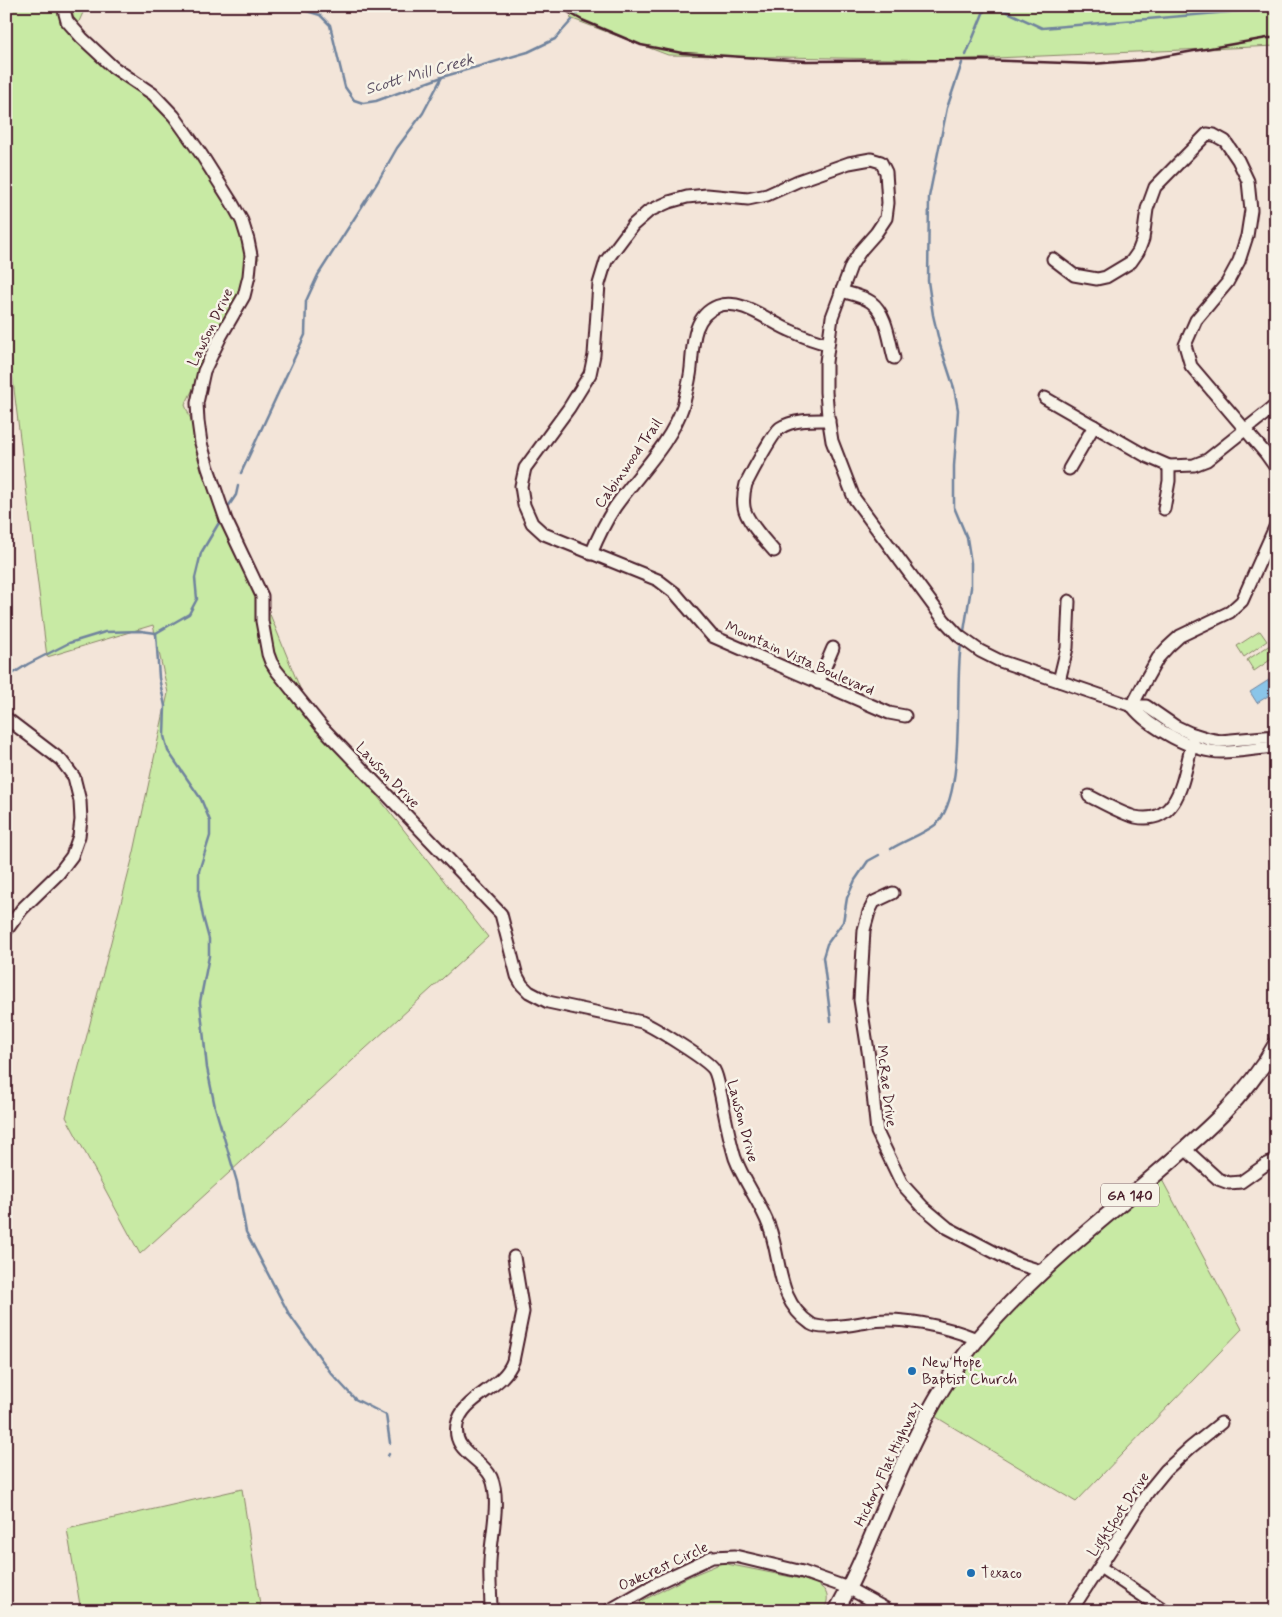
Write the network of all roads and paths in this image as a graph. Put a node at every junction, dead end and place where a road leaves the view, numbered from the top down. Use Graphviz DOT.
graph roads {
  1 [pos="62,6"];
  2 [pos="1053,258"];
  3 [pos="841,291"];
  4 [pos="828,344"];
  5 [pos="894,358"];
  6 [pos="1045,398"];
  7 [pos="1276,405"];
  8 [pos="829,420"];
  9 [pos="1094,426"];
  10 [pos="1245,430"];
  11 [pos="1169,466"];
  12 [pos="1276,468"];
  13 [pos="1069,469"];
  14 [pos="1164,508"];
  15 [pos="1276,525"];
  16 [pos="774,551"];
  17 [pos="590,554"];
  18 [pos="1069,601"];
  19 [pos="833,648"];
  20 [pos="1059,681"];
  21 [pos="818,683"];
  22 [pos="1132,706"];
  23 [pos="905,716"];
  24 [pos="6,718"];
  25 [pos="1276,736"];
  26 [pos="1193,740"];
  27 [pos="1276,747"];
  28 [pos="1089,796"];
  29 [pos="893,894"];
  30 [pos="6,931"];
  31 [pos="1276,1044"];
  32 [pos="1185,1149"];
  33 [pos="1276,1160"];
  34 [pos="514,1257"];
  35 [pos="1041,1271"];
  36 [pos="977,1339"];
  37 [pos="1221,1423"];
  38 [pos="1100,1567"];
  39 [pos="848,1588"];
  40 [pos="1164,1610"];
  41 [pos="491,1611"];
  42 [pos="608,1611"];
  43 [pos="836,1611"];
  44 [pos="890,1611"];
  45 [pos="1071,1611"];
  1 -- 36 [label="street, Lawson Drive"];
  2 -- 10 [label="street"];
  3 -- 4 [label="street, Mountain Vista Boulevard"];
  3 -- 5 [label="street"];
  3 -- 17 [label="street, Mountain Vista Boulevard"];
  4 -- 8 [label="street, Mountain Vista Boulevard"];
  4 -- 17 [label="street, Cabinwood Trail"];
  6 -- 9 [label="street"];
  7 -- 10 [label="street"];
  8 -- 16 [label="street"];
  8 -- 20 [label="street, Mountain Vista Boulevard"];
  9 -- 11 [label="street"];
  9 -- 13 [label="street"];
  10 -- 11 [label="street"];
  10 -- 12 [label="street"];
  11 -- 14 [label="street"];
  15 -- 22 [label="street"];
  17 -- 21 [label="street, Mountain Vista Boulevard"];
  18 -- 20 [label="street"];
  19 -- 21 [label="street"];
  20 -- 22 [label="street, Mountain Vista Boulevard"];
  21 -- 23 [label="street, Mountain Vista Boulevard"];
  22 -- 26 [label="street, Mountain Vista Boulevard"];
  24 -- 30 [label="street"];
  25 -- 26 [label="street, Mountain Vista Boulevard"];
  26 -- 27 [label="street, Mountain Vista Boulevard"];
  26 -- 28 [label="street"];
  29 -- 35 [label="street, McRae Drive"];
  31 -- 32 [label="main road, Hickory Flat Highway / GA 140"];
  32 -- 33 [label="street"];
  32 -- 35 [label="main road, Hickory Flat Highway / GA 140"];
  34 -- 41 [label="street"];
  35 -- 36 [label="main road, Hickory Flat Highway / GA 140"];
  36 -- 39 [label="main road, Hickory Flat Highway / GA 140"];
  37 -- 38 [label="street, Lightfoot Drive"];
  38 -- 40 [label="street"];
  38 -- 45 [label="street, Lightfoot Drive"];
  39 -- 42 [label="street, Oakcrest Circle"];
  39 -- 43 [label="main road, Hickory Flat Highway / GA 140"];
  39 -- 44 [label="street, Oakcrest Circle"];
}
